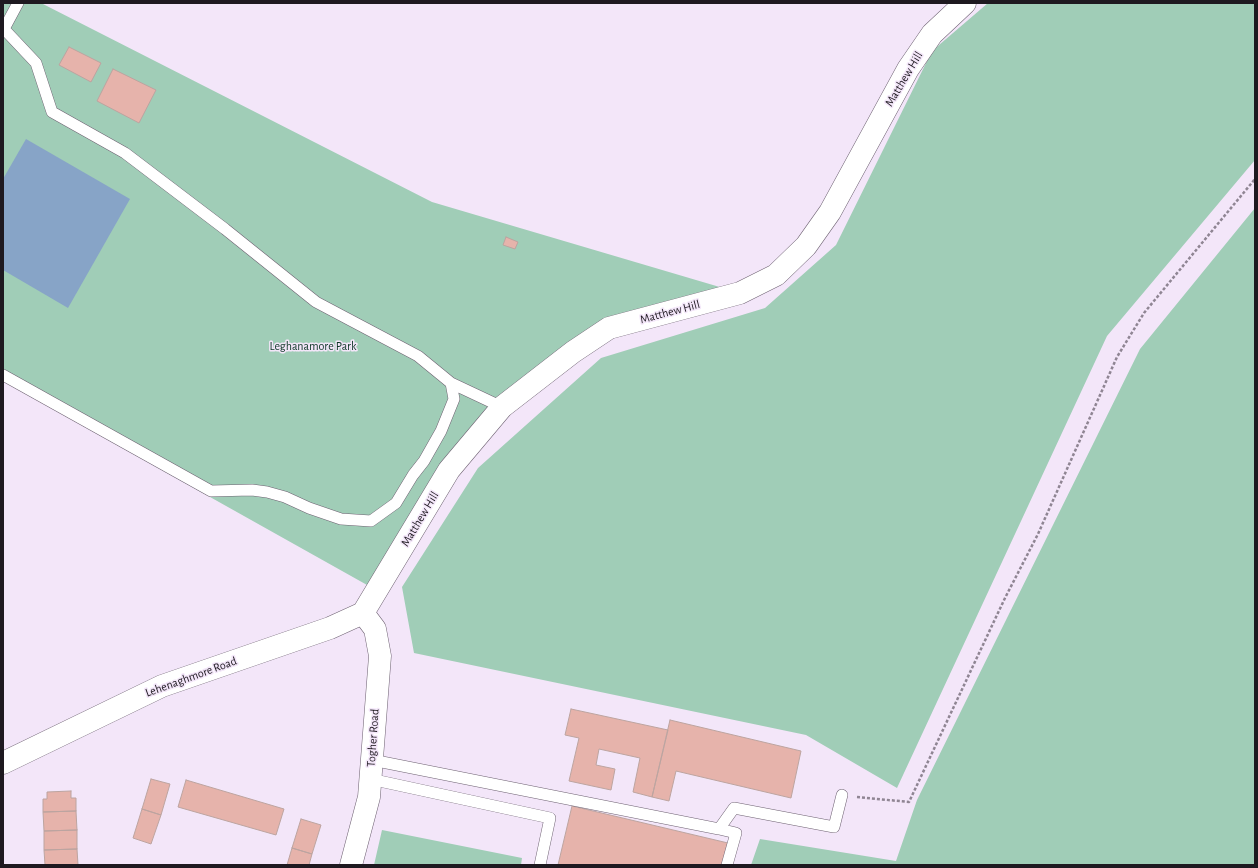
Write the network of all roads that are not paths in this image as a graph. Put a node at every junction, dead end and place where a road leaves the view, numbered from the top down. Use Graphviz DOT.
graph roads {
  1 [pos="18,3"];
  2 [pos="965,3"];
  3 [pos="4,29"];
  4 [pos="3,375"];
  5 [pos="451,383"];
  6 [pos="502,407"];
  7 [pos="363,613"];
  8 [pos="3,763"];
  9 [pos="371,770"];
  10 [pos="842,795"];
  11 [pos="719,829"];
  12 [pos="351,865"];
  13 [pos="540,865"];
  14 [pos="727,865"];
  1 -- 3 [label="lane"];
  2 -- 6 [label="street, Matthew Hill"];
  3 -- 5 [label="lane"];
  4 -- 5 [label="lane"];
  5 -- 6 [label="lane"];
  6 -- 7 [label="street, Matthew Hill"];
  7 -- 8 [label="street, Lehenaghmore Road"];
  7 -- 9 [label="street, Togher Road"];
  9 -- 11 [label="lane"];
  9 -- 12 [label="street, Togher Road"];
  9 -- 13 [label="lane"];
  10 -- 11 [label="lane"];
  11 -- 14 [label="lane"];
}
